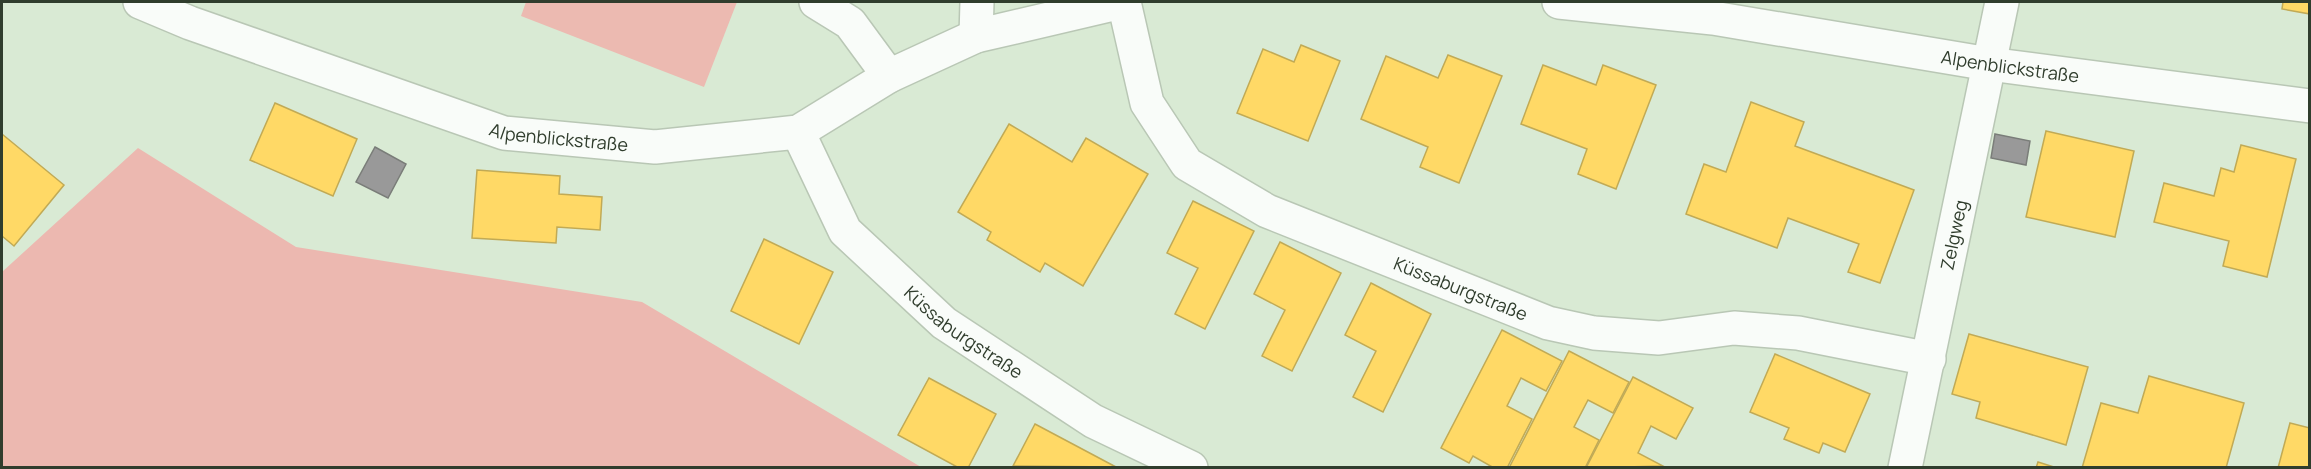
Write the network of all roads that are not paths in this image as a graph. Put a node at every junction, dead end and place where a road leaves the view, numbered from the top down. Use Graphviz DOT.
graph roads {
  1 [pos="140,2"];
  2 [pos="816,2"];
  3 [pos="978,2"];
  4 [pos="1123,2"];
  5 [pos="1559,2"];
  6 [pos="2002,2"];
  7 [pos="1713,10"];
  8 [pos="976,36"];
  9 [pos="1989,64"];
  10 [pos="889,76"];
  11 [pos="2310,106"];
  12 [pos="798,132"];
  13 [pos="1929,359"];
  14 [pos="1191,468"];
  15 [pos="1905,468"];
  1 -- 12 [label="street, Alpenblickstraße"];
  2 -- 10 [label="street"];
  3 -- 8 [label="street"];
  4 -- 8 [label="street, Alpenblickstraße"];
  4 -- 13 [label="street, Küssaburgstraße"];
  5 -- 7 [label="street, Alpenblickstraße"];
  6 -- 9 [label="street, Zelgweg"];
  7 -- 9 [label="street, Alpenblickstraße"];
  8 -- 10 [label="street, Alpenblickstraße"];
  9 -- 11 [label="street, Alpenblickstraße"];
  9 -- 13 [label="street, Zelgweg"];
  10 -- 12 [label="street, Alpenblickstraße"];
  12 -- 14 [label="street, Küssaburgstraße"];
  13 -- 15 [label="street, Zelgweg"];
}
